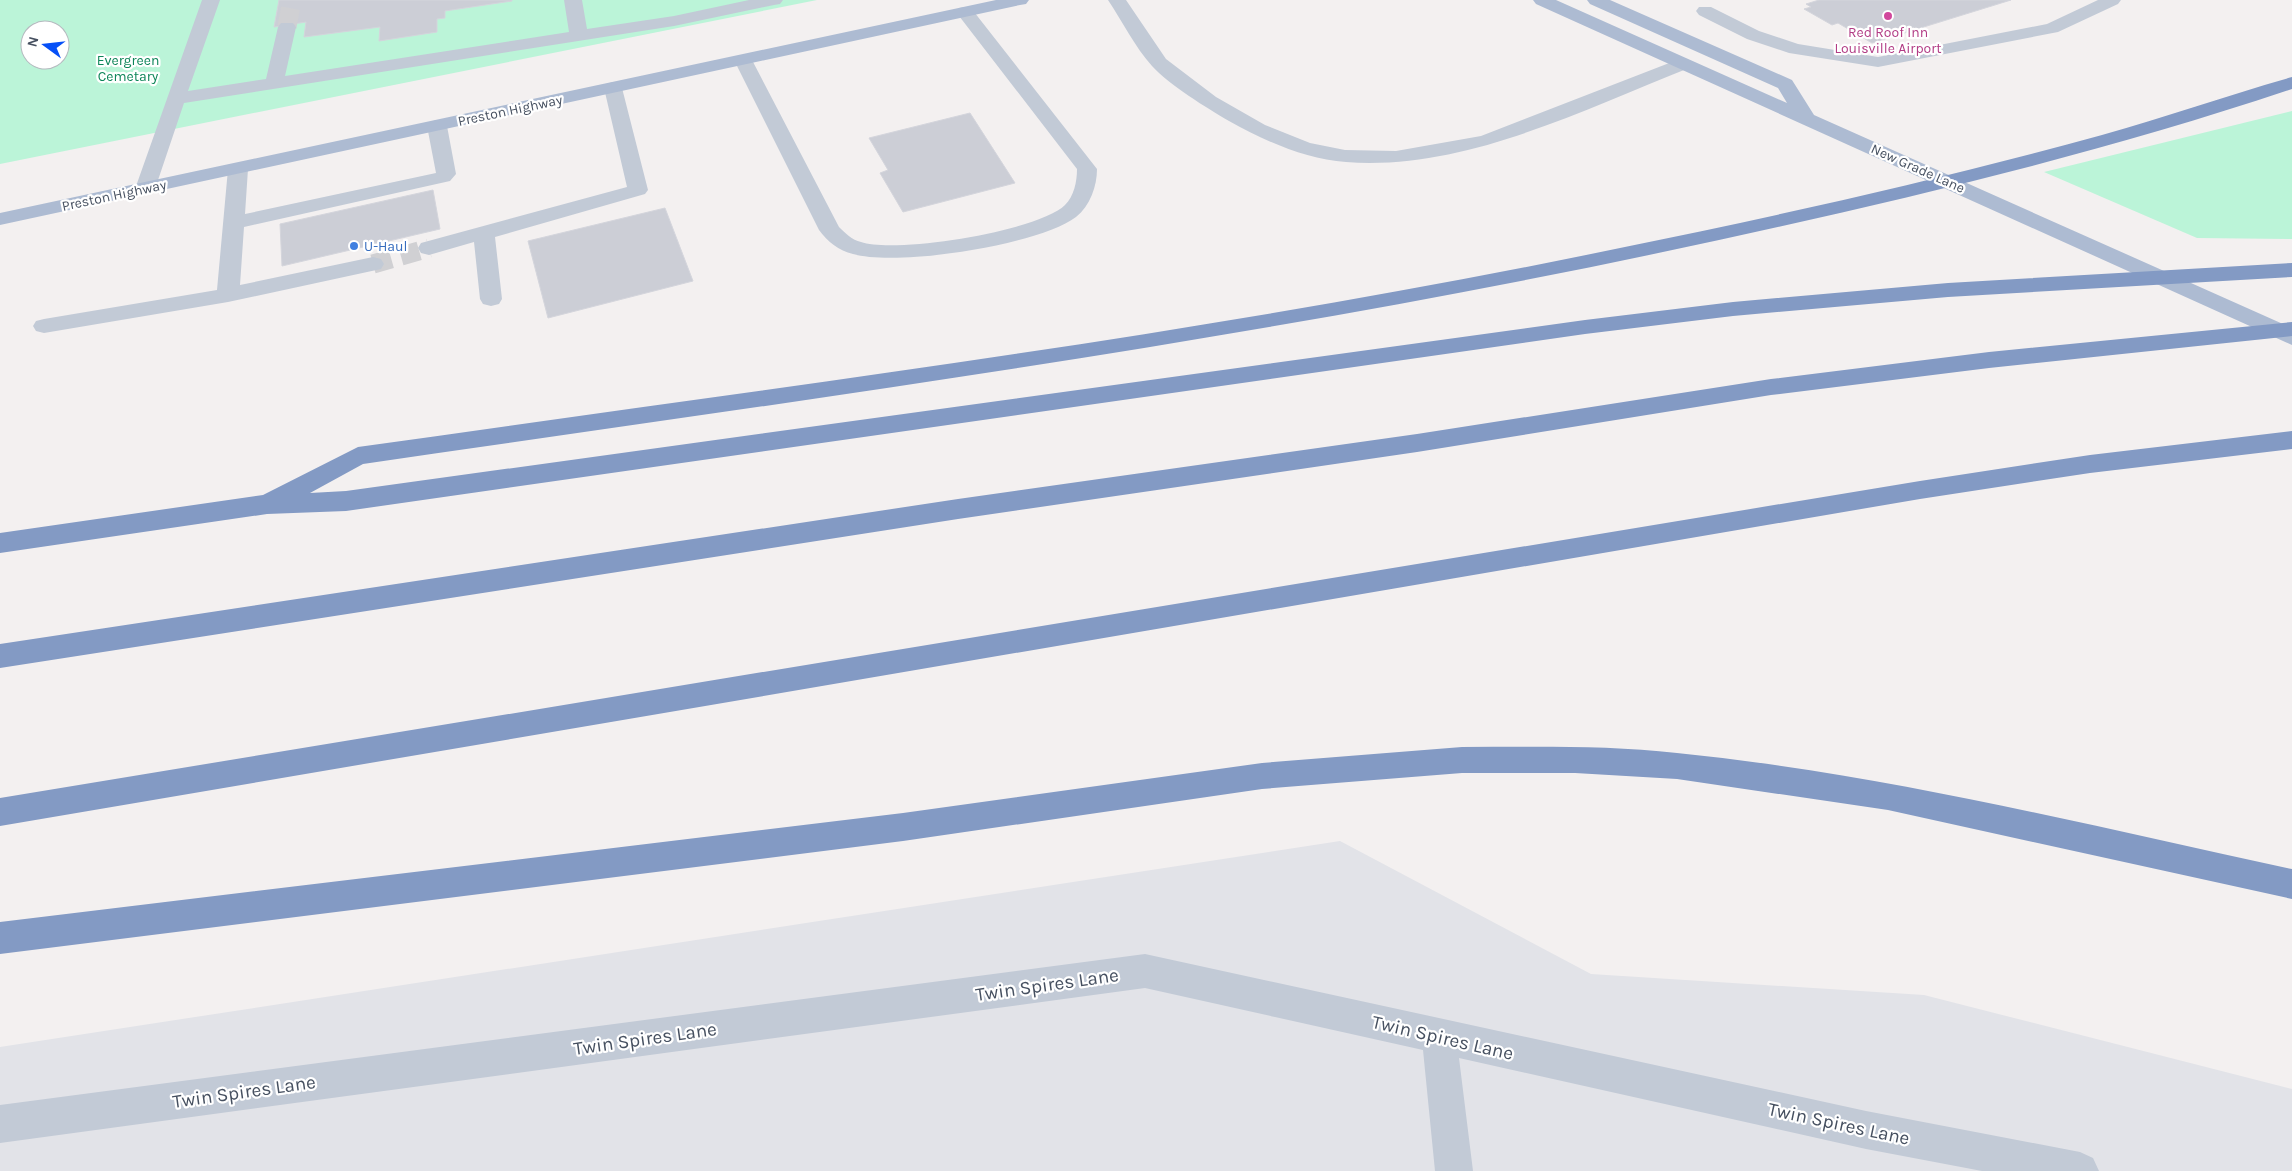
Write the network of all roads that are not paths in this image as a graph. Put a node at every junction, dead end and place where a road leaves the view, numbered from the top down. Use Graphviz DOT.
graph roads {
  1 [pos="211,0"];
  2 [pos="574,0"];
  3 [pos="774,0"];
  4 [pos="1020,0"];
  5 [pos="1117,0"];
  6 [pos="1542,0"];
  7 [pos="1596,0"];
  8 [pos="2112,0"];
  9 [pos="999,2"];
  10 [pos="1706,11"];
  11 [pos="965,12"];
  12 [pos="287,27"];
  13 [pos="579,36"];
  14 [pos="744,60"];
  15 [pos="1683,64"];
  16 [pos="274,84"];
  17 [pos="2292,84"];
  18 [pos="613,88"];
  19 [pos="176,99"];
  20 [pos="1806,118"];
  21 [pos="437,126"];
  22 [pos="238,169"];
  23 [pos="145,189"];
  24 [pos="0,219"];
  25 [pos="233,223"];
  26 [pos="484,233"];
  27 [pos="429,248"];
  28 [pos="373,264"];
  29 [pos="2284,270"];
  30 [pos="228,295"];
  31 [pos="492,299"];
  32 [pos="44,326"];
  33 [pos="2292,329"];
  34 [pos="2292,337"];
  35 [pos="2292,440"];
  36 [pos="267,504"];
  37 [pos="0,543"];
  38 [pos="0,656"];
  39 [pos="0,812"];
  40 [pos="2251,875"];
  41 [pos="2292,884"];
  42 [pos="2292,899"];
  43 [pos="0,938"];
  44 [pos="1439,1037"];
  45 [pos="0,1124"];
  46 [pos="1454,1171"];
  47 [pos="2080,1171"];
  1 -- 19 [label="street"];
  2 -- 13 [label="street"];
  3 -- 13 [label="street"];
  4 -- 9 [label="main road, Preston Highway"];
  5 -- 15 [label="street"];
  6 -- 15 [label="main road, New Grade Lane"];
  7 -- 20 [label="main road"];
  8 -- 10 [label="street"];
  9 -- 11 [label="main road, Preston Highway"];
  11 -- 14 [label="main road, Preston Highway"];
  11 -- 14 [label="street"];
  12 -- 16 [label="street"];
  13 -- 16 [label="street"];
  14 -- 18 [label="main road, Preston Highway"];
  15 -- 20 [label="main road, New Grade Lane"];
  16 -- 19 [label="street"];
  17 -- 36 [label="highway"];
  18 -- 21 [label="main road, Preston Highway"];
  18 -- 26 [label="street"];
  19 -- 23 [label="street"];
  20 -- 34 [label="main road, New Grade Lane"];
  21 -- 22 [label="main road, Preston Highway"];
  21 -- 25 [label="street"];
  22 -- 23 [label="main road, Preston Highway"];
  22 -- 25 [label="street"];
  23 -- 24 [label="main road, Preston Highway"];
  25 -- 30 [label="street"];
  26 -- 27 [label="street"];
  26 -- 31 [label="street"];
  28 -- 30 [label="street"];
  29 -- 36 [label="highway"];
  30 -- 32 [label="street"];
  33 -- 38 [label="highway"];
  35 -- 39 [label="highway"];
  36 -- 37 [label="highway"];
  40 -- 41 [label="highway"];
  40 -- 42 [label="highway"];
  40 -- 43 [label="highway"];
  44 -- 45 [label="street, Twin Spires Lane"];
  44 -- 46 [label="street"];
  44 -- 47 [label="street, Twin Spires Lane"];
}
